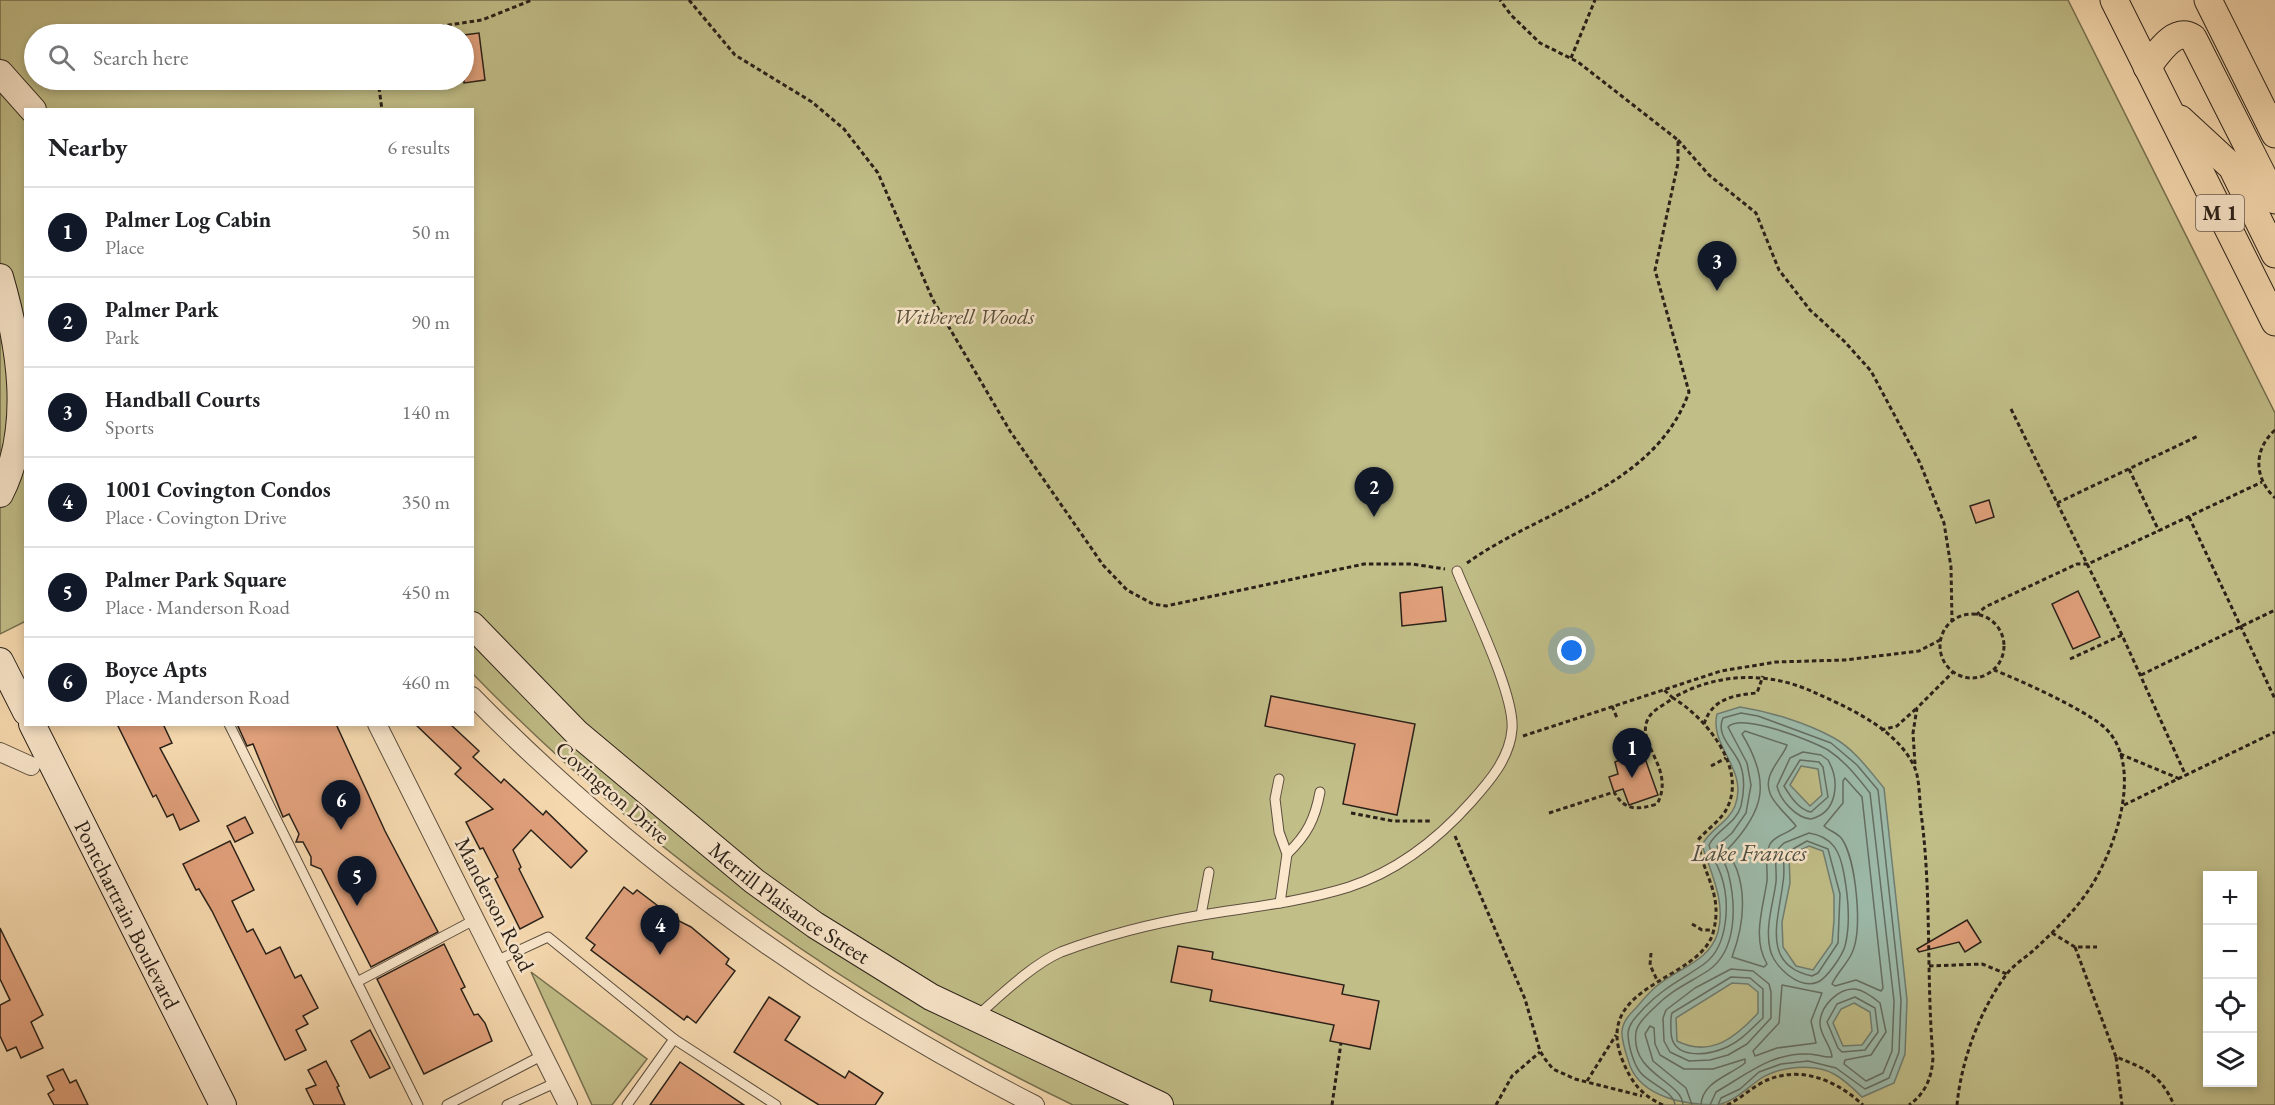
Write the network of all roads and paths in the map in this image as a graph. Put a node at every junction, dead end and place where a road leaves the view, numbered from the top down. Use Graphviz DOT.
graph roads {
  1 [pos="532,0"];
  2 [pos="689,0"];
  3 [pos="1500,0"];
  4 [pos="1595,0"];
  5 [pos="2114,0"];
  6 [pos="2208,0"];
  7 [pos="455,24"];
  8 [pos="1571,58"];
  9 [pos="2147,67"];
  10 [pos="0,73"];
  11 [pos="379,90"];
  12 [pos="2268,105"];
  13 [pos="31,108"];
  14 [pos="382,108"];
  15 [pos="2168,108"];
  16 [pos="2275,134"];
  17 [pos="1678,140"];
  18 [pos="2275,201"];
  19 [pos="2275,254"];
  20 [pos="0,277"];
  21 [pos="2275,322"];
  22 [pos="2011,409"];
  23 [pos="2275,430"];
  24 [pos="2198,436"];
  25 [pos="2129,469"];
  26 [pos="2262,482"];
  27 [pos="0,494"];
  28 [pos="2275,498"];
  29 [pos="2057,503"];
  30 [pos="2189,517"];
  31 [pos="2159,531"];
  32 [pos="2088,564"];
  33 [pos="1457,571"];
  34 [pos="2275,610"];
  35 [pos="1976,615"];
  36 [pos="1952,622"];
  37 [pos="474,627"];
  38 [pos="2241,627"];
  39 [pos="2122,635"];
  40 [pos="1942,639"];
  41 [pos="2070,659"];
  42 [pos="0,661"];
  43 [pos="1994,670"];
  44 [pos="1953,672"];
  45 [pos="2141,675"];
  46 [pos="1763,676"];
  47 [pos="1663,688"];
  48 [pos="474,698"];
  49 [pos="1673,698"];
  50 [pos="2275,699"];
  51 [pos="1612,706"];
  52 [pos="24,708"];
  53 [pos="1917,708"];
  54 [pos="1617,718"];
  55 [pos="1704,725"];
  56 [pos="33,726"];
  57 [pos="230,726"];
  58 [pos="378,726"];
  59 [pos="1881,730"];
  60 [pos="2275,732"];
  61 [pos="1510,740"];
  62 [pos="0,752"];
  63 [pos="2120,753"];
  64 [pos="1726,758"];
  65 [pos="31,766"];
  66 [pos="1711,766"];
  67 [pos="1915,766"];
  68 [pos="2186,776"];
  69 [pos="1279,779"];
  70 [pos="2180,779"];
  71 [pos="1320,792"];
  72 [pos="2124,805"];
  73 [pos="1351,813"];
  74 [pos="1549,813"];
  75 [pos="1450,826"];
  76 [pos="1287,854"];
  77 [pos="1209,872"];
  78 [pos="1280,903"];
  79 [pos="1201,915"];
  80 [pos="476,919"];
  81 [pos="1692,924"];
  82 [pos="1713,930"];
  83 [pos="2052,933"];
  84 [pos="2075,947"];
  85 [pos="2097,947"];
  86 [pos="1651,953"];
  87 [pos="496,961"];
  88 [pos="1929,966"];
  89 [pos="2007,974"];
  90 [pos="1657,980"];
  91 [pos="357,982"];
  92 [pos="975,1018"];
  93 [pos="1616,1035"];
  94 [pos="674,1039"];
  95 [pos="1341,1043"];
  96 [pos="1540,1051"];
  97 [pos="543,1055"];
  98 [pos="2116,1057"];
  99 [pos="1587,1081"];
  100 [pos="557,1082"];
  101 [pos="1644,1096"];
  102 [pos="222,1105"];
  103 [pos="418,1105"];
  104 [pos="447,1105"];
  105 [pos="507,1105"];
  106 [pos="568,1105"];
  107 [pos="627,1105"];
  108 [pos="776,1105"];
  109 [pos="1035,1105"];
  110 [pos="1160,1105"];
  111 [pos="1332,1105"];
  112 [pos="1496,1105"];
  113 [pos="1663,1105"];
  114 [pos="1727,1105"];
  115 [pos="1863,1105"];
  116 [pos="1909,1105"];
  117 [pos="1957,1105"];
  118 [pos="2121,1105"];
  119 [pos="2174,1105"];
  1 -- 7 [label="path"];
  2 -- 33 [label="path"];
  3 -- 8 [label="path"];
  4 -- 8 [label="path"];
  5 -- 9 [label="main road, M 1"];
  6 -- 12 [label="main road"];
  8 -- 17 [label="path"];
  9 -- 15 [label="main road, M 1"];
  9 -- 18 [label="main road"];
  10 -- 13 [label="street"];
  11 -- 14 [label="path"];
  12 -- 16 [label="main road"];
  15 -- 19 [label="main road"];
  15 -- 21 [label="main road, M 1"];
  17 -- 33 [label="path"];
  17 -- 36 [label="path"];
  20 -- 27 [label="street"];
  22 -- 29 [label="path"];
  23 -- 26 [label="path"];
  24 -- 25 [label="path"];
  25 -- 29 [label="path"];
  25 -- 31 [label="path"];
  26 -- 28 [label="path"];
  26 -- 30 [label="path"];
  29 -- 32 [label="path"];
  30 -- 31 [label="path"];
  30 -- 38 [label="path"];
  31 -- 32 [label="path"];
  32 -- 35 [label="path"];
  32 -- 39 [label="path"];
  33 -- 61 [label="lane"];
  34 -- 38 [label="path"];
  35 -- 36 [label="path"];
  35 -- 43 [label="path"];
  36 -- 40 [label="path"];
  37 -- 92 [label="street, Merrill Plaisance Street"];
  38 -- 45 [label="path"];
  38 -- 50 [label="path"];
  39 -- 41 [label="path"];
  39 -- 45 [label="path"];
  40 -- 44 [label="path"];
  40 -- 47 [label="path"];
  42 -- 52 [label="street"];
  43 -- 44 [label="path"];
  43 -- 63 [label="path"];
  44 -- 53 [label="path"];
  45 -- 68 [label="path"];
  46 -- 49 [label="path"];
  46 -- 55 [label="path"];
  46 -- 59 [label="path"];
  47 -- 49 [label="path"];
  47 -- 51 [label="path"];
  48 -- 109 [label="street, Covington Drive"];
  49 -- 55 [label="path"];
  49 -- 74 [label="path"];
  51 -- 54 [label="path"];
  51 -- 61 [label="path"];
  53 -- 59 [label="path"];
  53 -- 67 [label="path"];
  55 -- 64 [label="path"];
  56 -- 102 [label="street, Pontchartrain Boulevard"];
  57 -- 91 [label="lane"];
  58 -- 80 [label="street, Manderson Road"];
  59 -- 67 [label="path"];
  60 -- 68 [label="path"];
  61 -- 75 [label="lane"];
  62 -- 65 [label="street"];
  63 -- 70 [label="path"];
  63 -- 72 [label="path"];
  64 -- 66 [label="path"];
  64 -- 82 [label="path"];
  67 -- 88 [label="path"];
  68 -- 70 [label="path"];
  69 -- 76 [label="lane"];
  70 -- 72 [label="path"];
  71 -- 76 [label="lane"];
  72 -- 83 [label="path"];
  73 -- 75 [label="path"];
  75 -- 78 [label="lane"];
  75 -- 96 [label="path"];
  76 -- 78 [label="lane"];
  77 -- 79 [label="lane"];
  78 -- 79 [label="lane"];
  79 -- 92 [label="lane"];
  80 -- 87 [label="street, Manderson Road"];
  80 -- 91 [label="lane"];
  81 -- 82 [label="path"];
  82 -- 90 [label="path"];
  83 -- 84 [label="path"];
  83 -- 89 [label="path"];
  84 -- 85 [label="path"];
  84 -- 98 [label="path"];
  86 -- 90 [label="path"];
  87 -- 94 [label="lane"];
  87 -- 97 [label="street, Manderson Road"];
  88 -- 89 [label="path"];
  88 -- 116 [label="path"];
  89 -- 117 [label="path"];
  90 -- 93 [label="path"];
  91 -- 103 [label="lane"];
  92 -- 110 [label="street, Merrill Plaisance Street"];
  93 -- 99 [label="path"];
  93 -- 101 [label="path"];
  94 -- 107 [label="lane"];
  94 -- 108 [label="lane"];
  95 -- 111 [label="path"];
  96 -- 99 [label="path"];
  96 -- 112 [label="path"];
  97 -- 100 [label="street, Manderson Road"];
  97 -- 104 [label="lane"];
  98 -- 118 [label="path"];
  98 -- 119 [label="path"];
  99 -- 101 [label="path"];
  100 -- 105 [label="lane"];
  100 -- 106 [label="street, Manderson Road"];
  101 -- 113 [label="path"];
  114 -- 115 [label="path"];
}
